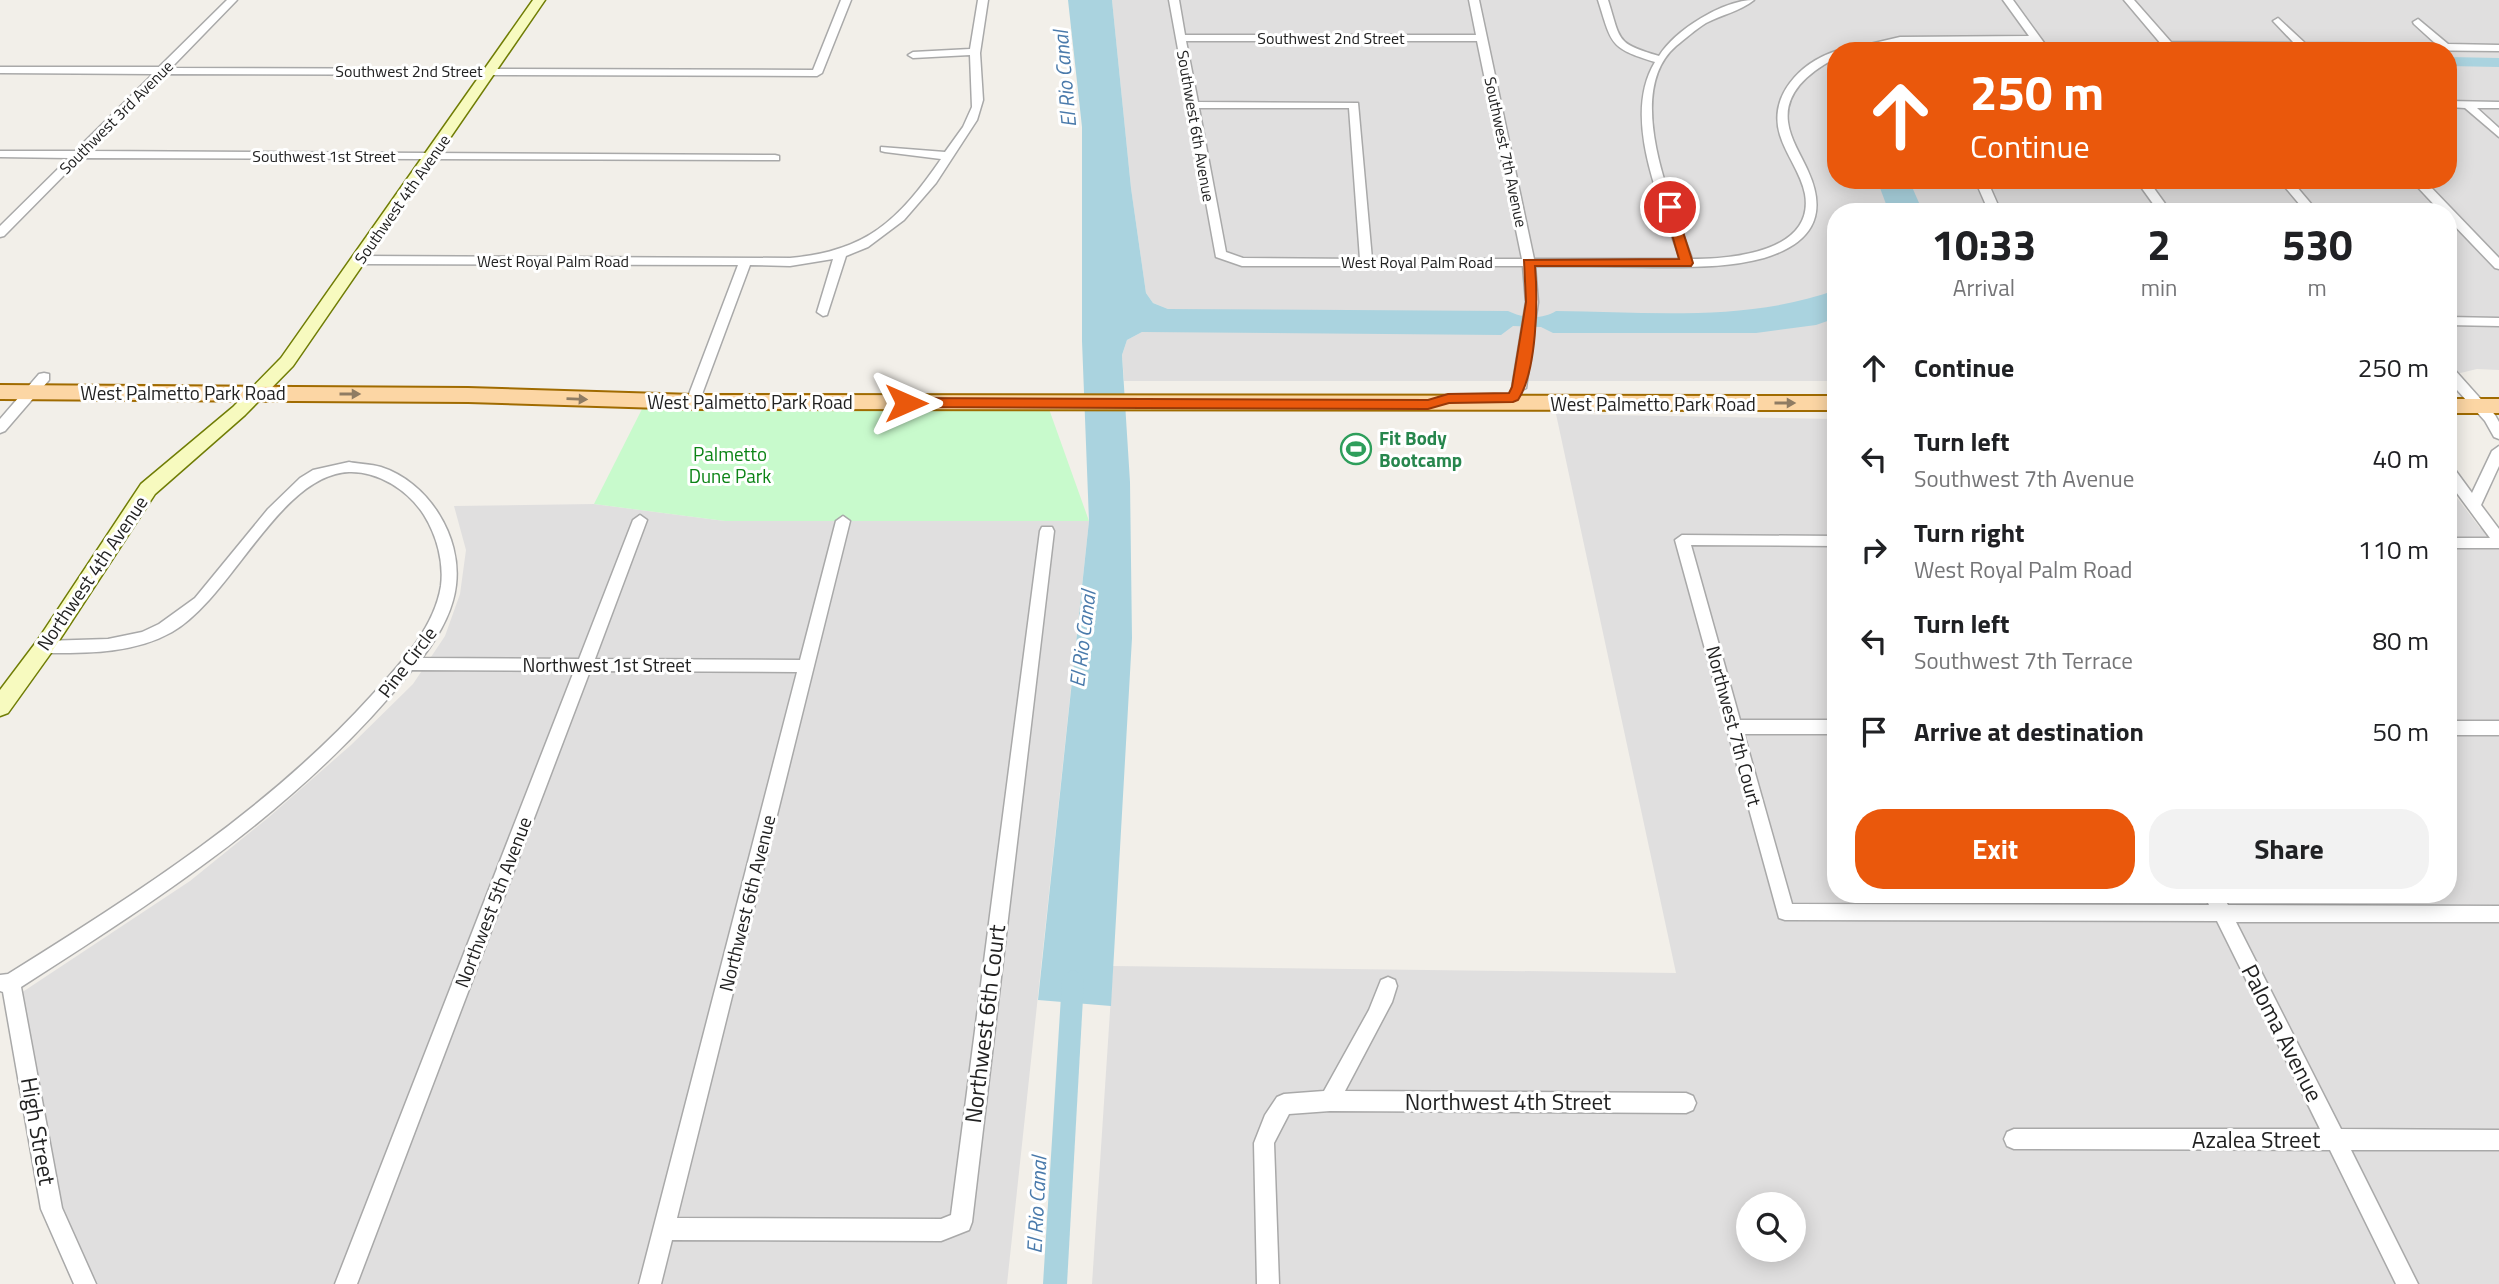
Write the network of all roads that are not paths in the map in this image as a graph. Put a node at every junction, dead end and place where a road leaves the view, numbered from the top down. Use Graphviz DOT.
graph roads {
  1 [pos="232,0"];
  2 [pos="539,0"];
  3 [pos="846,0"];
  4 [pos="983,0"];
  5 [pos="1174,0"];
  6 [pos="1474,0"];
  7 [pos="1603,0"];
  8 [pos="1749,0"];
  9 [pos="2008,0"];
  10 [pos="2129,0"];
  11 [pos="2278,21"];
  12 [pos="2418,22"];
  13 [pos="1180,38"];
  14 [pos="1482,38"];
  15 [pos="2037,39"];
  16 [pos="1890,42"];
  17 [pos="2039,42"];
  18 [pos="2166,42"];
  19 [pos="2298,42"];
  20 [pos="2440,42"];
  21 [pos="2457,48"];
  22 [pos="2499,48"];
  23 [pos="975,52"];
  24 [pos="914,55"];
  25 [pos="1660,60"];
  26 [pos="1827,60"];
  27 [pos="0,70"];
  28 [pos="162,70"];
  29 [pos="490,71"];
  30 [pos="2457,104"];
  31 [pos="2467,104"];
  32 [pos="1192,105"];
  33 [pos="2499,105"];
  34 [pos="2499,134"];
  35 [pos="885,149"];
  36 [pos="0,154"];
  37 [pos="78,154"];
  38 [pos="432,156"];
  39 [pos="948,156"];
  40 [pos="775,158"];
  41 [pos="2293,189"];
  42 [pos="2426,189"];
  43 [pos="2304,203"];
  44 [pos="2439,203"];
  45 [pos="2457,221"];
  46 [pos="0,233"];
  47 [pos="1220,251"];
  48 [pos="841,254"];
  49 [pos="360,260"];
  50 [pos="746,262"];
  51 [pos="1366,262"];
  52 [pos="1529,263"];
  53 [pos="1687,263"];
  54 [pos="2499,265"];
  55 [pos="823,312"];
  56 [pos="2457,321"];
  57 [pos="2499,321"];
  58 [pos="0,377"];
  59 [pos="37,384"];
  60 [pos="265,386"];
  61 [pos="1402,387"];
  62 [pos="1519,387"];
  63 [pos="1827,387"];
  64 [pos="2457,389"];
  65 [pos="2457,390"];
  66 [pos="2499,390"];
  67 [pos="0,392"];
  68 [pos="696,393"];
  69 [pos="1168,395"];
  70 [pos="1827,403"];
  71 [pos="1315,404"];
  72 [pos="1428,404"];
  73 [pos="2457,406"];
  74 [pos="2489,406"];
  75 [pos="0,428"];
  76 [pos="2499,434"];
  77 [pos="2499,451"];
  78 [pos="2457,483"];
  79 [pos="2473,506"];
  80 [pos="640,520"];
  81 [pos="843,521"];
  82 [pos="1047,531"];
  83 [pos="1827,541"];
  84 [pos="2499,541"];
  85 [pos="2457,543"];
  86 [pos="44,647"];
  87 [pos="408,664"];
  88 [pos="584,665"];
  89 [pos="806,666"];
  90 [pos="0,707"];
  91 [pos="1735,727"];
  92 [pos="1827,727"];
  93 [pos="2457,728"];
  94 [pos="2499,728"];
  95 [pos="2217,903"];
  96 [pos="2222,914"];
  97 [pos="2499,914"];
  98 [pos="6,983"];
  99 [pos="1388,986"];
  100 [pos="1330,1101"];
  101 [pos="1686,1102"];
  102 [pos="2014,1139"];
  103 [pos="2335,1140"];
  104 [pos="2499,1140"];
  105 [pos="664,1229"];
  106 [pos="85,1284"];
  107 [pos="346,1284"];
  108 [pos="650,1284"];
  109 [pos="1268,1284"];
  110 [pos="2407,1284"];
  1 -- 28 [label="street, Southwest 3rd Avenue"];
  2 -- 29 [label="street, Southwest 4th Avenue"];
  3 -- 29 [label="street, Southwest 2nd Street"];
  4 -- 23 [label="street, West Royal Palm Road"];
  5 -- 13 [label="street, Southwest 6th Avenue"];
  6 -- 14 [label="street, Southwest 7th Avenue"];
  7 -- 25 [label="street"];
  8 -- 25 [label="street"];
  9 -- 15 [label="street"];
  10 -- 18 [label="street"];
  11 -- 19 [label="street"];
  12 -- 20 [label="street"];
  13 -- 14 [label="street, Southwest 2nd Street"];
  13 -- 32 [label="street, Southwest 6th Avenue"];
  14 -- 52 [label="street, Southwest 7th Avenue"];
  15 -- 16 [label="street"];
  15 -- 17 [label="street"];
  21 -- 22 [label="street"];
  23 -- 24 [label="street"];
  23 -- 39 [label="street, West Royal Palm Road"];
  25 -- 53 [label="street"];
  26 -- 53 [label="street, West Royal Palm Road"];
  27 -- 28 [label="street, Southwest 2nd Street"];
  28 -- 29 [label="street, Southwest 2nd Street"];
  28 -- 37 [label="street, Southwest 3rd Avenue"];
  29 -- 38 [label="street, Southwest 4th Avenue"];
  30 -- 31 [label="street"];
  31 -- 33 [label="street"];
  31 -- 34 [label="street"];
  32 -- 47 [label="street, Southwest 6th Avenue"];
  32 -- 51 [label="street"];
  35 -- 39 [label="street"];
  36 -- 37 [label="street, Southwest 1st Street"];
  37 -- 38 [label="street, Southwest 1st Street"];
  37 -- 46 [label="street, Southwest 3rd Avenue"];
  38 -- 40 [label="street, Southwest 1st Street"];
  38 -- 49 [label="street, Southwest 4th Avenue"];
  39 -- 48 [label="street, West Royal Palm Road"];
  41 -- 43 [label="street"];
  42 -- 44 [label="street"];
  45 -- 54 [label="street"];
  47 -- 51 [label="street, West Royal Palm Road"];
  48 -- 50 [label="street, West Royal Palm Road"];
  48 -- 55 [label="street"];
  49 -- 50 [label="street, West Royal Palm Road"];
  49 -- 60 [label="street, Southwest 4th Avenue"];
  50 -- 68 [label="street"];
  51 -- 52 [label="street, West Royal Palm Road"];
  52 -- 53 [label="street, West Royal Palm Road"];
  52 -- 62 [label="street, Southwest 7th Avenue"];
  56 -- 57 [label="street"];
  58 -- 59 [label="main road, West Palmetto Park Road"];
  59 -- 60 [label="main road, West Palmetto Park Road"];
  59 -- 67 [label="main road, West Palmetto Park Road"];
  59 -- 75 [label="street"];
  60 -- 68 [label="main road, West Palmetto Park Road"];
  60 -- 86 [label="street, Northwest 4th Avenue"];
  61 -- 62 [label="main road, West Palmetto Park Road"];
  61 -- 69 [label="main road, West Palmetto Park Road"];
  61 -- 71 [label="main road"];
  62 -- 63 [label="main road, West Palmetto Park Road"];
  62 -- 72 [label="main road"];
  64 -- 66 [label="main road"];
  65 -- 74 [label="street"];
  68 -- 69 [label="main road, West Palmetto Park Road"];
  69 -- 71 [label="main road, West Palmetto Park Road"];
  72 -- 70 [label="main road, West Palmetto Park Road, one-way"];
  71 -- 72 [label="main road, West Palmetto Park Road"];
  73 -- 74 [label="main road"];
  74 -- 76 [label="street"];
  77 -- 79 [label="street"];
  78 -- 79 [label="street"];
  79 -- 84 [label="street"];
  80 -- 88 [label="street, Northwest 5th Avenue"];
  81 -- 89 [label="street, Northwest 6th Avenue"];
  82 -- 105 [label="street, Northwest 6th Court"];
  83 -- 91 [label="street, Northwest 7th Court"];
  84 -- 85 [label="street"];
  86 -- 87 [label="street, Pine Circle"];
  86 -- 90 [label="street, Northwest 4th Avenue"];
  87 -- 88 [label="street, Northwest 1st Street"];
  87 -- 98 [label="street, Pine Circle"];
  88 -- 89 [label="street, Northwest 1st Street"];
  88 -- 107 [label="street, Northwest 5th Avenue"];
  89 -- 105 [label="street, Northwest 6th Avenue"];
  91 -- 92 [label="street"];
  91 -- 96 [label="street, Northwest 7th Court"];
  93 -- 94 [label="street"];
  95 -- 96 [label="street, Paloma Avenue"];
  96 -- 97 [label="street"];
  96 -- 103 [label="street, Paloma Avenue"];
  98 -- 106 [label="street, High Street"];
  99 -- 100 [label="street"];
  100 -- 101 [label="street, Northwest 4th Street"];
  100 -- 109 [label="street, Northwest 4th Street"];
  102 -- 103 [label="street, Azalea Street"];
  103 -- 104 [label="street, Azalea Street"];
  103 -- 110 [label="street, Paloma Avenue"];
  105 -- 108 [label="street, Northwest 6th Avenue"];
}
